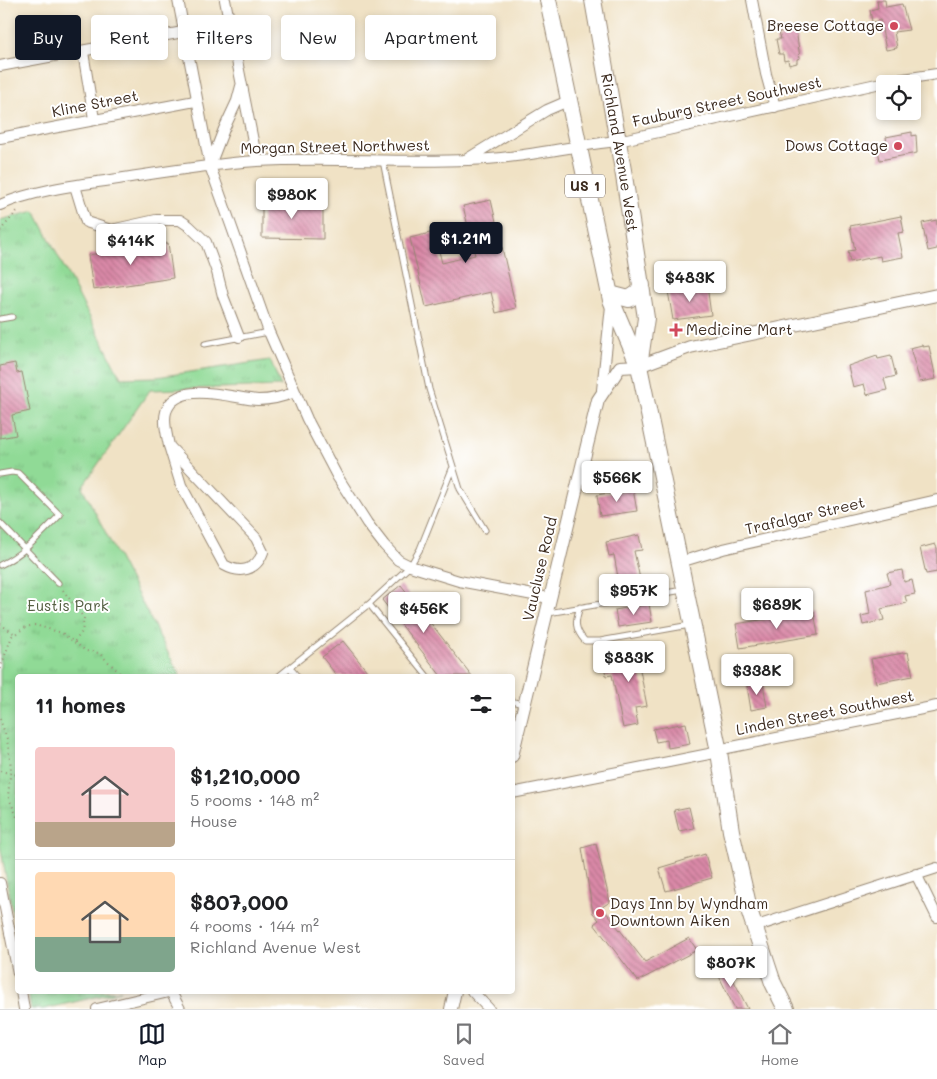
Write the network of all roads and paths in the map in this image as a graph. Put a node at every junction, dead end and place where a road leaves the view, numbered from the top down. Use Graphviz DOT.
graph roads {
  1 [pos="178,0"];
  2 [pos="225,0"];
  3 [pos="548,0"];
  4 [pos="592,0"];
  5 [pos="752,0"];
  6 [pos="180,15"];
  7 [pos="178,33"];
  8 [pos="83,52"];
  9 [pos="188,60"];
  10 [pos="0,66"];
  11 [pos="241,72"];
  12 [pos="937,74"];
  13 [pos="196,101"];
  14 [pos="568,101"];
  15 [pos="775,107"];
  16 [pos="94,119"];
  17 [pos="0,138"];
  18 [pos="618,141"];
  19 [pos="577,145"];
  20 [pos="464,160"];
  21 [pos="257,161"];
  22 [pos="383,161"];
  23 [pos="210,166"];
  24 [pos="75,186"];
  25 [pos="0,204"];
  26 [pos="20,206"];
  27 [pos="0,231"];
  28 [pos="642,285"];
  29 [pos="937,295"];
  30 [pos="610,297"];
  31 [pos="12,316"];
  32 [pos="0,319"];
  33 [pos="269,332"];
  34 [pos="239,337"];
  35 [pos="205,344"];
  36 [pos="639,366"];
  37 [pos="602,390"];
  38 [pos="295,392"];
  39 [pos="169,446"];
  40 [pos="452,469"];
  41 [pos="0,474"];
  42 [pos="937,500"];
  43 [pos="0,523"];
  44 [pos="485,530"];
  45 [pos="24,549"];
  46 [pos="680,562"];
  47 [pos="0,565"];
  48 [pos="410,566"];
  49 [pos="58,584"];
  50 [pos="686,589"];
  51 [pos="549,598"];
  52 [pos="369,604"];
  53 [pos="580,607"];
  54 [pos="546,613"];
  55 [pos="0,624"];
  56 [pos="692,624"];
  57 [pos="15,634"];
  58 [pos="74,642"];
  59 [pos="290,668"];
  60 [pos="0,669"];
  61 [pos="121,674"];
  62 [pos="282,674"];
  63 [pos="295,674"];
  64 [pos="425,674"];
  65 [pos="518,703"];
  66 [pos="937,706"];
  67 [pos="0,719"];
  68 [pos="515,730"];
  69 [pos="719,752"];
  70 [pos="0,771"];
  71 [pos="10,772"];
  72 [pos="15,774"];
  73 [pos="515,792"];
  74 [pos="15,812"];
  75 [pos="937,868"];
  76 [pos="916,874"];
  77 [pos="0,883"];
  78 [pos="937,917"];
  79 [pos="754,927"];
  80 [pos="15,958"];
  81 [pos="22,994"];
  82 [pos="163,994"];
  83 [pos="173,994"];
  84 [pos="454,994"];
  85 [pos="475,994"];
  86 [pos="24,1009"];
  87 [pos="97,1009"];
  88 [pos="180,1009"];
  89 [pos="451,1009"];
  90 [pos="490,1009"];
  91 [pos="786,1009"];
  1 -- 6 [label="street"];
  2 -- 11 [label="street"];
  3 -- 14 [label="main road, Richland Avenue West / US 1"];
  4 -- 18 [label="main road, Richland Avenue West / US 1"];
  5 -- 15 [label="street"];
  7 -- 8 [label="street"];
  8 -- 10 [label="street"];
  8 -- 16 [label="street"];
  9 -- 13 [label="street"];
  11 -- 21 [label="street"];
  11 -- 23 [label="street"];
  12 -- 15 [label="street, Fauburg Street Southwest"];
  13 -- 16 [label="street, Kline Street"];
  13 -- 23 [label="street"];
  14 -- 19 [label="main road, Richland Avenue West / US 1"];
  14 -- 20 [label="street"];
  15 -- 18 [label="street, Fauburg Street Southwest"];
  16 -- 17 [label="street, Kline Street"];
  18 -- 19 [label="street, Fauburg Street Southwest"];
  18 -- 28 [label="main road, Richland Avenue West / US 1"];
  19 -- 20 [label="street, Fauburg Street Southwest"];
  19 -- 30 [label="main road, Richland Avenue West / US 1"];
  20 -- 22 [label="street, Morgan Street Northwest"];
  21 -- 22 [label="street, Morgan Street Northwest"];
  21 -- 23 [label="street, Morgan Street Northwest"];
  22 -- 40 [label="lane"];
  23 -- 24 [label="street, Morgan Street Northwest"];
  23 -- 33 [label="street"];
  24 -- 25 [label="street, Morgan Street Northwest"];
  24 -- 34 [label="street"];
  26 -- 27 [label="path"];
  28 -- 30 [label="main road"];
  28 -- 36 [label="main road, Richland Avenue West / US 1"];
  29 -- 36 [label="street"];
  30 -- 36 [label="main road, Richland Avenue West / US 1"];
  30 -- 37 [label="street"];
  31 -- 32 [label="lane"];
  33 -- 34 [label="lane"];
  33 -- 38 [label="street"];
  34 -- 35 [label="lane"];
  36 -- 37 [label="street"];
  36 -- 46 [label="main road, Richland Avenue West / US 1"];
  37 -- 51 [label="street, Vaucluse Road"];
  38 -- 39 [label="street"];
  38 -- 48 [label="street"];
  39 -- 39 [label="street"];
  40 -- 44 [label="lane"];
  40 -- 48 [label="lane"];
  41 -- 45 [label="lane"];
  42 -- 46 [label="street, Trafalgar Street"];
  43 -- 45 [label="lane"];
  45 -- 47 [label="lane"];
  45 -- 49 [label="lane"];
  46 -- 50 [label="main road, Richland Avenue West / US 1"];
  48 -- 51 [label="street"];
  48 -- 52 [label="lane"];
  49 -- 58 [label="path"];
  50 -- 53 [label="lane"];
  50 -- 56 [label="main road, Richland Avenue West / US 1"];
  51 -- 54 [label="street, Vaucluse Road"];
  52 -- 59 [label="lane"];
  52 -- 64 [label="lane"];
  53 -- 54 [label="lane"];
  53 -- 56 [label="lane"];
  54 -- 65 [label="street, Vaucluse Road"];
  55 -- 57 [label="path"];
  56 -- 69 [label="main road, Richland Avenue West / US 1"];
  57 -- 58 [label="path"];
  57 -- 60 [label="path"];
  58 -- 61 [label="path"];
  59 -- 62 [label="lane"];
  59 -- 63 [label="lane"];
  65 -- 68 [label="street, Vaucluse Road"];
  66 -- 69 [label="street, Linden Street Southwest"];
  67 -- 71 [label="path"];
  69 -- 73 [label="street, Linden Street Southwest"];
  69 -- 79 [label="main road, Richland Avenue West / US 1"];
  70 -- 71 [label="path"];
  71 -- 72 [label="path"];
  71 -- 74 [label="path"];
  75 -- 76 [label="street"];
  76 -- 78 [label="street"];
  76 -- 79 [label="street"];
  77 -- 80 [label="street"];
  79 -- 91 [label="main road, Richland Avenue West / US 1"];
  81 -- 86 [label="street"];
  82 -- 87 [label="street"];
  83 -- 88 [label="street"];
  84 -- 89 [label="street"];
  85 -- 90 [label="street"];
}
